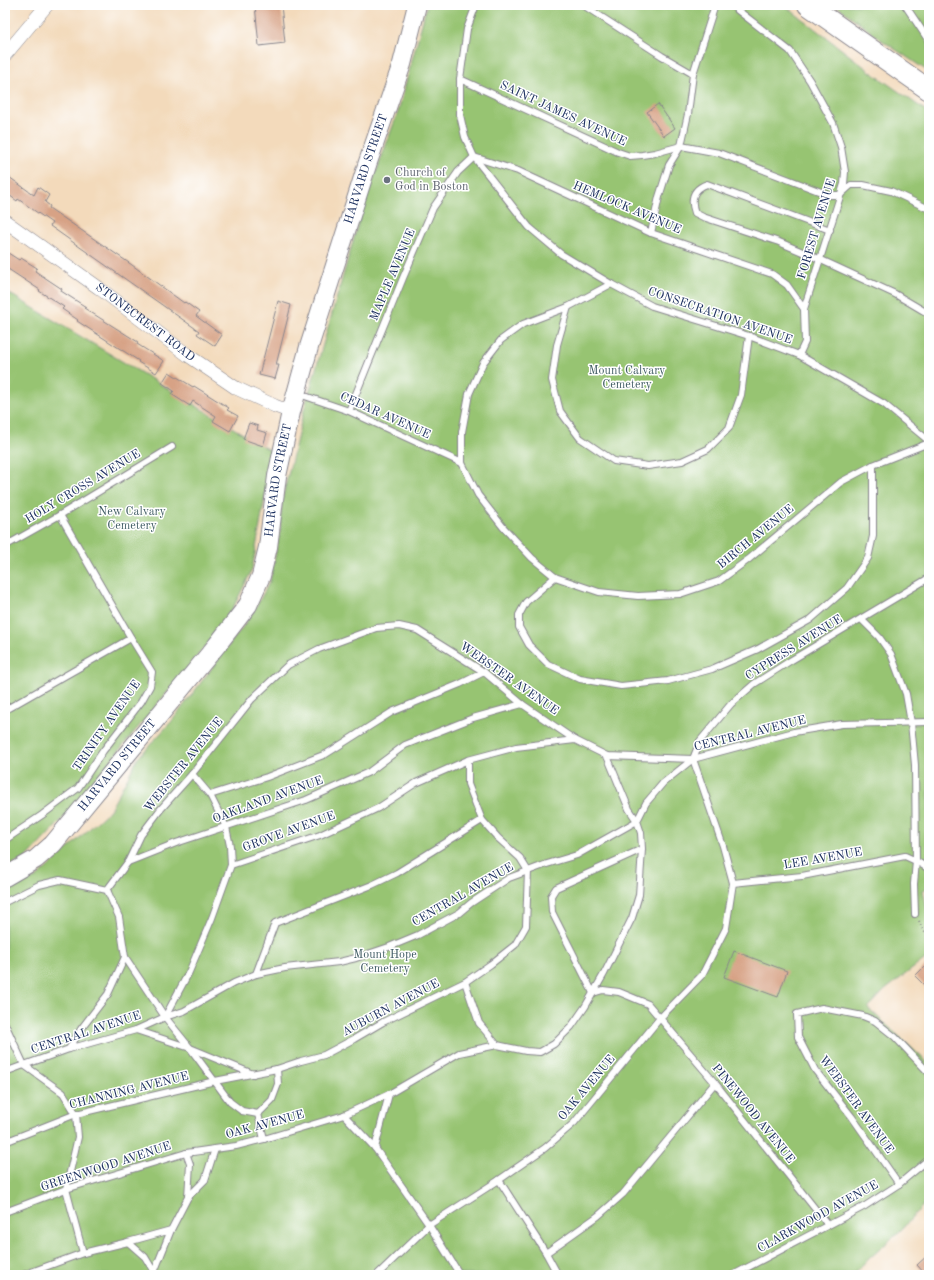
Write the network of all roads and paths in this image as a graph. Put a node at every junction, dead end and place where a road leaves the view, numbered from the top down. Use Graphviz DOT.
graph roads {
  1 [pos="47,5"];
  2 [pos="417,5"];
  3 [pos="476,5"];
  4 [pos="583,5"];
  5 [pos="715,5"];
  6 [pos="731,5"];
  7 [pos="808,5"];
  8 [pos="905,5"];
  9 [pos="929,41"];
  10 [pos="6,53"];
  11 [pos="693,74"];
  12 [pos="460,78"];
  13 [pos="929,90"];
  14 [pos="681,146"];
  15 [pos="474,157"];
  16 [pos="840,195"];
  17 [pos="929,209"];
  18 [pos="5,221"];
  19 [pos="830,230"];
  20 [pos="651,233"];
  21 [pos="820,259"];
  22 [pos="611,284"];
  23 [pos="568,307"];
  24 [pos="804,309"];
  25 [pos="929,314"];
  26 [pos="749,336"];
  27 [pos="799,355"];
  28 [pos="297,393"];
  29 [pos="349,411"];
  30 [pos="292,412"];
  31 [pos="929,442"];
  32 [pos="172,447"];
  33 [pos="462,463"];
  34 [pos="873,465"];
  35 [pos="60,515"];
  36 [pos="5,546"];
  37 [pos="555,578"];
  38 [pos="929,578"];
  39 [pos="861,619"];
  40 [pos="131,638"];
  41 [pos="484,672"];
  42 [pos="522,704"];
  43 [pos="6,708"];
  44 [pos="929,722"];
  45 [pos="912,723"];
  46 [pos="575,740"];
  47 [pos="607,756"];
  48 [pos="693,759"];
  49 [pos="468,760"];
  50 [pos="192,774"];
  51 [pos="210,795"];
  52 [pos="482,820"];
  53 [pos="637,821"];
  54 [pos="226,827"];
  55 [pos="5,840"];
  56 [pos="642,849"];
  57 [pos="916,861"];
  58 [pos="128,862"];
  59 [pos="231,865"];
  60 [pos="929,869"];
  61 [pos="528,871"];
  62 [pos="5,877"];
  63 [pos="733,883"];
  64 [pos="107,890"];
  65 [pos="5,902"];
  66 [pos="915,914"];
  67 [pos="929,937"];
  68 [pos="125,957"];
  69 [pos="256,974"];
  70 [pos="465,982"];
  71 [pos="593,993"];
  72 [pos="166,1017"];
  73 [pos="660,1018"];
  74 [pos="5,1024"];
  75 [pos="136,1030"];
  76 [pos="497,1045"];
  77 [pos="190,1048"];
  78 [pos="69,1049"];
  79 [pos="24,1064"];
  80 [pos="277,1069"];
  81 [pos="5,1072"];
  82 [pos="929,1073"];
  83 [pos="254,1074"];
  84 [pos="215,1081"];
  85 [pos="715,1083"];
  86 [pos="389,1094"];
  87 [pos="76,1114"];
  88 [pos="258,1114"];
  89 [pos="344,1115"];
  90 [pos="264,1139"];
  91 [pos="5,1142"];
  92 [pos="375,1148"];
  93 [pos="215,1149"];
  94 [pos="186,1153"];
  95 [pos="929,1159"];
  96 [pos="500,1180"];
  97 [pos="899,1184"];
  98 [pos="66,1189"];
  99 [pos="188,1197"];
  100 [pos="5,1212"];
  101 [pos="429,1225"];
  102 [pos="828,1225"];
  103 [pos="171,1230"];
  104 [pos="128,1242"];
  105 [pos="83,1253"];
  106 [pos="546,1253"];
  107 [pos="153,1274"];
  108 [pos="23,1275"];
  109 [pos="377,1275"];
  110 [pos="460,1275"];
  111 [pos="558,1275"];
  112 [pos="733,1275"];
  1 -- 10 [label="street"];
  2 -- 28 [label="main road, HARVARD STREET"];
  3 -- 12 [label="lane, CONSECRATION AVENUE"];
  4 -- 11 [label="lane"];
  5 -- 11 [label="lane"];
  6 -- 16 [label="lane, FOREST AVENUE"];
  7 -- 13 [label="main road"];
  8 -- 9 [label="lane"];
  11 -- 14 [label="lane"];
  12 -- 14 [label="lane, SAINT JAMES AVENUE"];
  12 -- 15 [label="lane, CONSECRATION AVENUE"];
  14 -- 16 [label="lane"];
  14 -- 20 [label="lane"];
  15 -- 20 [label="lane, HEMLOCK AVENUE"];
  15 -- 22 [label="lane, CONSECRATION AVENUE"];
  15 -- 29 [label="lane, MAPLE AVENUE"];
  16 -- 17 [label="lane"];
  16 -- 19 [label="lane, FOREST AVENUE"];
  18 -- 30 [label="street, STONECREST ROAD"];
  19 -- 21 [label="lane, FOREST AVENUE"];
  19 -- 21 [label="lane"];
  20 -- 24 [label="lane, HEMLOCK AVENUE"];
  21 -- 24 [label="lane, FOREST AVENUE"];
  21 -- 25 [label="lane"];
  22 -- 23 [label="lane, BIRCH AVENUE"];
  22 -- 26 [label="lane, CONSECRATION AVENUE"];
  23 -- 26 [label="lane"];
  23 -- 33 [label="lane, BIRCH AVENUE"];
  24 -- 27 [label="lane, FOREST AVENUE"];
  26 -- 27 [label="lane, CONSECRATION AVENUE"];
  27 -- 31 [label="lane, CONSECRATION AVENUE"];
  28 -- 29 [label="lane, CEDAR AVENUE"];
  28 -- 30 [label="main road, HARVARD STREET"];
  29 -- 33 [label="lane, CEDAR AVENUE"];
  30 -- 62 [label="main road, HARVARD STREET"];
  31 -- 34 [label="lane, BIRCH AVENUE"];
  32 -- 35 [label="lane, HOLY CROSS AVENUE"];
  33 -- 37 [label="lane, BIRCH AVENUE"];
  34 -- 37 [label="lane, BIRCH AVENUE"];
  34 -- 37 [label="lane"];
  35 -- 36 [label="lane, HOLY CROSS AVENUE"];
  35 -- 40 [label="lane, TRINITY AVENUE"];
  38 -- 39 [label="lane, CYPRESS AVENUE"];
  39 -- 45 [label="lane"];
  39 -- 48 [label="lane, CYPRESS AVENUE"];
  40 -- 43 [label="lane"];
  40 -- 55 [label="lane, TRINITY AVENUE"];
  41 -- 42 [label="lane, WEBSTER AVENUE"];
  41 -- 50 [label="lane, WEBSTER AVENUE"];
  41 -- 51 [label="lane"];
  42 -- 46 [label="lane, WEBSTER AVENUE"];
  42 -- 54 [label="lane, OAKLAND AVENUE"];
  44 -- 45 [label="lane, CENTRAL AVENUE"];
  45 -- 48 [label="lane, CENTRAL AVENUE"];
  45 -- 57 [label="lane"];
  46 -- 47 [label="lane, WEBSTER AVENUE"];
  46 -- 49 [label="lane, GROVE AVENUE"];
  47 -- 48 [label="lane, WEBSTER AVENUE"];
  47 -- 53 [label="lane"];
  48 -- 53 [label="lane, CENTRAL AVENUE"];
  48 -- 63 [label="lane"];
  49 -- 52 [label="lane"];
  49 -- 59 [label="lane, GROVE AVENUE"];
  50 -- 51 [label="lane"];
  50 -- 58 [label="lane, WEBSTER AVENUE"];
  51 -- 54 [label="lane"];
  52 -- 61 [label="lane"];
  52 -- 69 [label="lane"];
  53 -- 56 [label="lane"];
  53 -- 61 [label="lane, CENTRAL AVENUE"];
  54 -- 58 [label="lane, OAKLAND AVENUE"];
  54 -- 59 [label="lane"];
  56 -- 71 [label="lane"];
  56 -- 71 [label="lane"];
  57 -- 60 [label="lane"];
  57 -- 63 [label="lane, LEE AVENUE"];
  57 -- 66 [label="lane"];
  58 -- 64 [label="lane, WEBSTER AVENUE"];
  59 -- 72 [label="lane, GROVE AVENUE"];
  61 -- 69 [label="lane, CENTRAL AVENUE"];
  61 -- 70 [label="lane, AUBURN AVENUE"];
  63 -- 73 [label="lane, OAK AVENUE"];
  64 -- 65 [label="lane"];
  64 -- 68 [label="lane"];
  66 -- 67 [label="path"];
  68 -- 72 [label="lane"];
  68 -- 78 [label="lane"];
  69 -- 72 [label="lane, CENTRAL AVENUE"];
  70 -- 76 [label="lane"];
  70 -- 80 [label="lane, AUBURN AVENUE"];
  71 -- 73 [label="lane, PINEWOOD AVENUE"];
  71 -- 76 [label="lane"];
  72 -- 75 [label="lane, CENTRAL AVENUE"];
  72 -- 77 [label="lane"];
  73 -- 85 [label="lane, PINEWOOD AVENUE"];
  73 -- 96 [label="lane, OAK AVENUE"];
  74 -- 79 [label="lane"];
  75 -- 77 [label="lane"];
  75 -- 78 [label="lane, CENTRAL AVENUE"];
  76 -- 86 [label="lane, OAK AVENUE"];
  77 -- 83 [label="lane"];
  77 -- 84 [label="lane"];
  78 -- 79 [label="lane, CENTRAL AVENUE"];
  79 -- 81 [label="lane, CENTRAL AVENUE"];
  79 -- 87 [label="lane"];
  80 -- 83 [label="lane, AUBURN AVENUE"];
  80 -- 88 [label="lane"];
  82 -- 97 [label="lane, WEBSTER AVENUE"];
  83 -- 84 [label="lane, AUBURN AVENUE"];
  84 -- 87 [label="lane, CHANNING AVENUE"];
  84 -- 88 [label="lane"];
  85 -- 102 [label="lane, PINEWOOD AVENUE"];
  85 -- 106 [label="lane"];
  86 -- 89 [label="lane, OAK AVENUE"];
  86 -- 92 [label="lane"];
  87 -- 91 [label="lane, CHANNING AVENUE"];
  87 -- 98 [label="lane"];
  88 -- 90 [label="lane"];
  89 -- 90 [label="lane, OAK AVENUE"];
  89 -- 92 [label="lane"];
  90 -- 93 [label="lane, OAK AVENUE"];
  92 -- 101 [label="lane"];
  93 -- 94 [label="lane, GREENWOOD AVENUE"];
  93 -- 99 [label="lane"];
  94 -- 98 [label="lane, GREENWOOD AVENUE"];
  94 -- 99 [label="lane"];
  95 -- 97 [label="lane, CLARKWOOD AVENUE"];
  96 -- 101 [label="lane, OAK AVENUE"];
  96 -- 106 [label="lane"];
  97 -- 102 [label="lane, CLARKWOOD AVENUE"];
  98 -- 100 [label="lane, GREENWOOD AVENUE"];
  98 -- 105 [label="lane"];
  99 -- 103 [label="lane"];
  101 -- 109 [label="lane, OAK AVENUE"];
  101 -- 110 [label="lane"];
  102 -- 112 [label="lane, CLARKWOOD AVENUE"];
  103 -- 104 [label="lane"];
  103 -- 107 [label="lane"];
  104 -- 105 [label="lane"];
  104 -- 107 [label="lane"];
  105 -- 108 [label="lane"];
  106 -- 111 [label="lane"];
}
